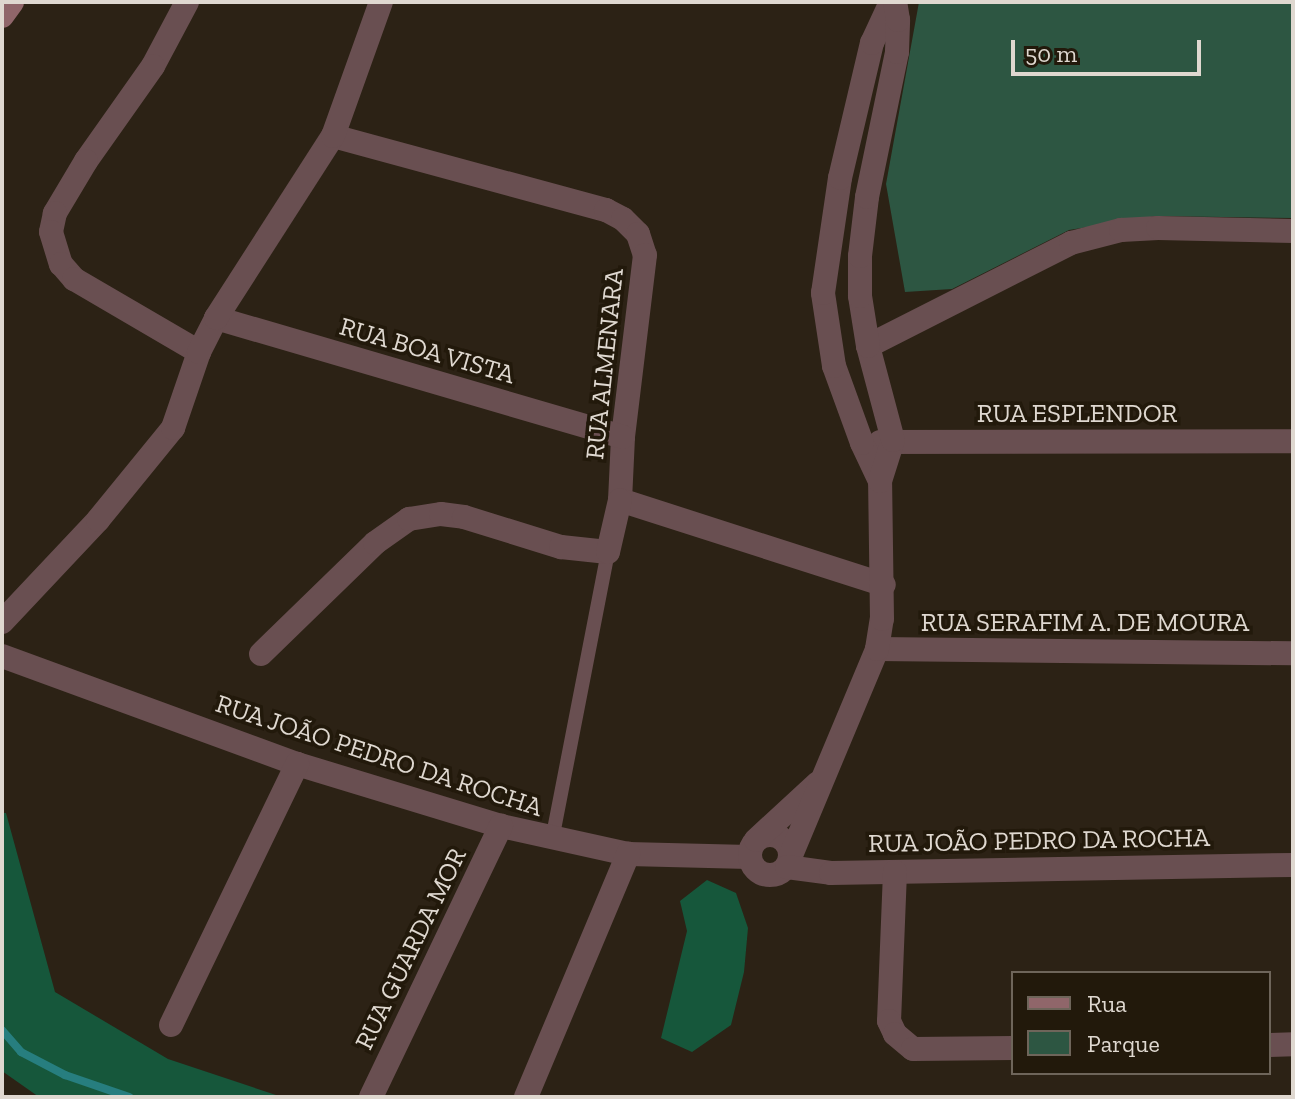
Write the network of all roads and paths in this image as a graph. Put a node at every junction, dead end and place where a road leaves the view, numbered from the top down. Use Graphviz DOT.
graph roads {
  1 [pos="12,2"];
  2 [pos="187,2"];
  3 [pos="381,2"];
  4 [pos="893,2"];
  5 [pos="2,16"];
  6 [pos="333,136"];
  7 [pos="1293,231"];
  8 [pos="216,318"];
  9 [pos="868,346"];
  10 [pos="199,352"];
  11 [pos="623,437"];
  12 [pos="893,440"];
  13 [pos="1293,441"];
  14 [pos="862,443"];
  15 [pos="880,481"];
  16 [pos="620,500"];
  17 [pos="608,552"];
  18 [pos="884,585"];
  19 [pos="2,622"];
  20 [pos="877,649"];
  21 [pos="1293,653"];
  22 [pos="261,654"];
  23 [pos="2,656"];
  24 [pos="297,764"];
  25 [pos="819,782"];
  26 [pos="501,826"];
  27 [pos="552,840"];
  28 [pos="753,849"];
  29 [pos="628,854"];
  30 [pos="789,861"];
  31 [pos="1293,865"];
  32 [pos="895,872"];
  33 [pos="171,1025"];
  34 [pos="1293,1044"];
  35 [pos="1271,1045"];
  36 [pos="1011,1048"];
  37 [pos="371,1097"];
  38 [pos="526,1097"];
  1 -- 5 [label="main road"];
  2 -- 10 [label="street"];
  3 -- 6 [label="street"];
  4 -- 9 [label="street"];
  4 -- 14 [label="street"];
  6 -- 8 [label="street"];
  6 -- 11 [label="street, RUA ALMENARA"];
  7 -- 9 [label="street"];
  8 -- 10 [label="street"];
  8 -- 11 [label="street, RUA BOA VISTA"];
  9 -- 12 [label="street"];
  10 -- 19 [label="street"];
  11 -- 16 [label="street, RUA ALMENARA"];
  12 -- 13 [label="street, RUA ESPLENDOR"];
  12 -- 14 [label="street, RUA ESPLENDOR"];
  12 -- 15 [label="street"];
  14 -- 15 [label="street"];
  15 -- 18 [label="street"];
  16 -- 17 [label="street, RUA ALMENARA"];
  16 -- 18 [label="street"];
  17 -- 22 [label="street"];
  17 -- 27 [label="lane"];
  18 -- 20 [label="street"];
  20 -- 21 [label="street, RUA SERAFIM A. DE MOURA"];
  20 -- 25 [label="street"];
  23 -- 24 [label="street, RUA JOÃO PEDRO DA ROCHA"];
  24 -- 26 [label="street, RUA JOÃO PEDRO DA ROCHA"];
  24 -- 33 [label="street"];
  25 -- 28 [label="street"];
  25 -- 30 [label="street"];
  26 -- 27 [label="street, RUA JOÃO PEDRO DA ROCHA"];
  26 -- 37 [label="street, RUA GUARDA MOR"];
  27 -- 29 [label="street, RUA JOÃO PEDRO DA ROCHA"];
  28 -- 29 [label="street, RUA JOÃO PEDRO DA ROCHA"];
  28 -- 30 [label="street"];
  28 -- 30 [label="street"];
  29 -- 38 [label="street"];
  30 -- 32 [label="street, RUA JOÃO PEDRO DA ROCHA"];
  31 -- 32 [label="street, RUA JOÃO PEDRO DA ROCHA"];
  32 -- 36 [label="street"];
  34 -- 35 [label="street"];
}
